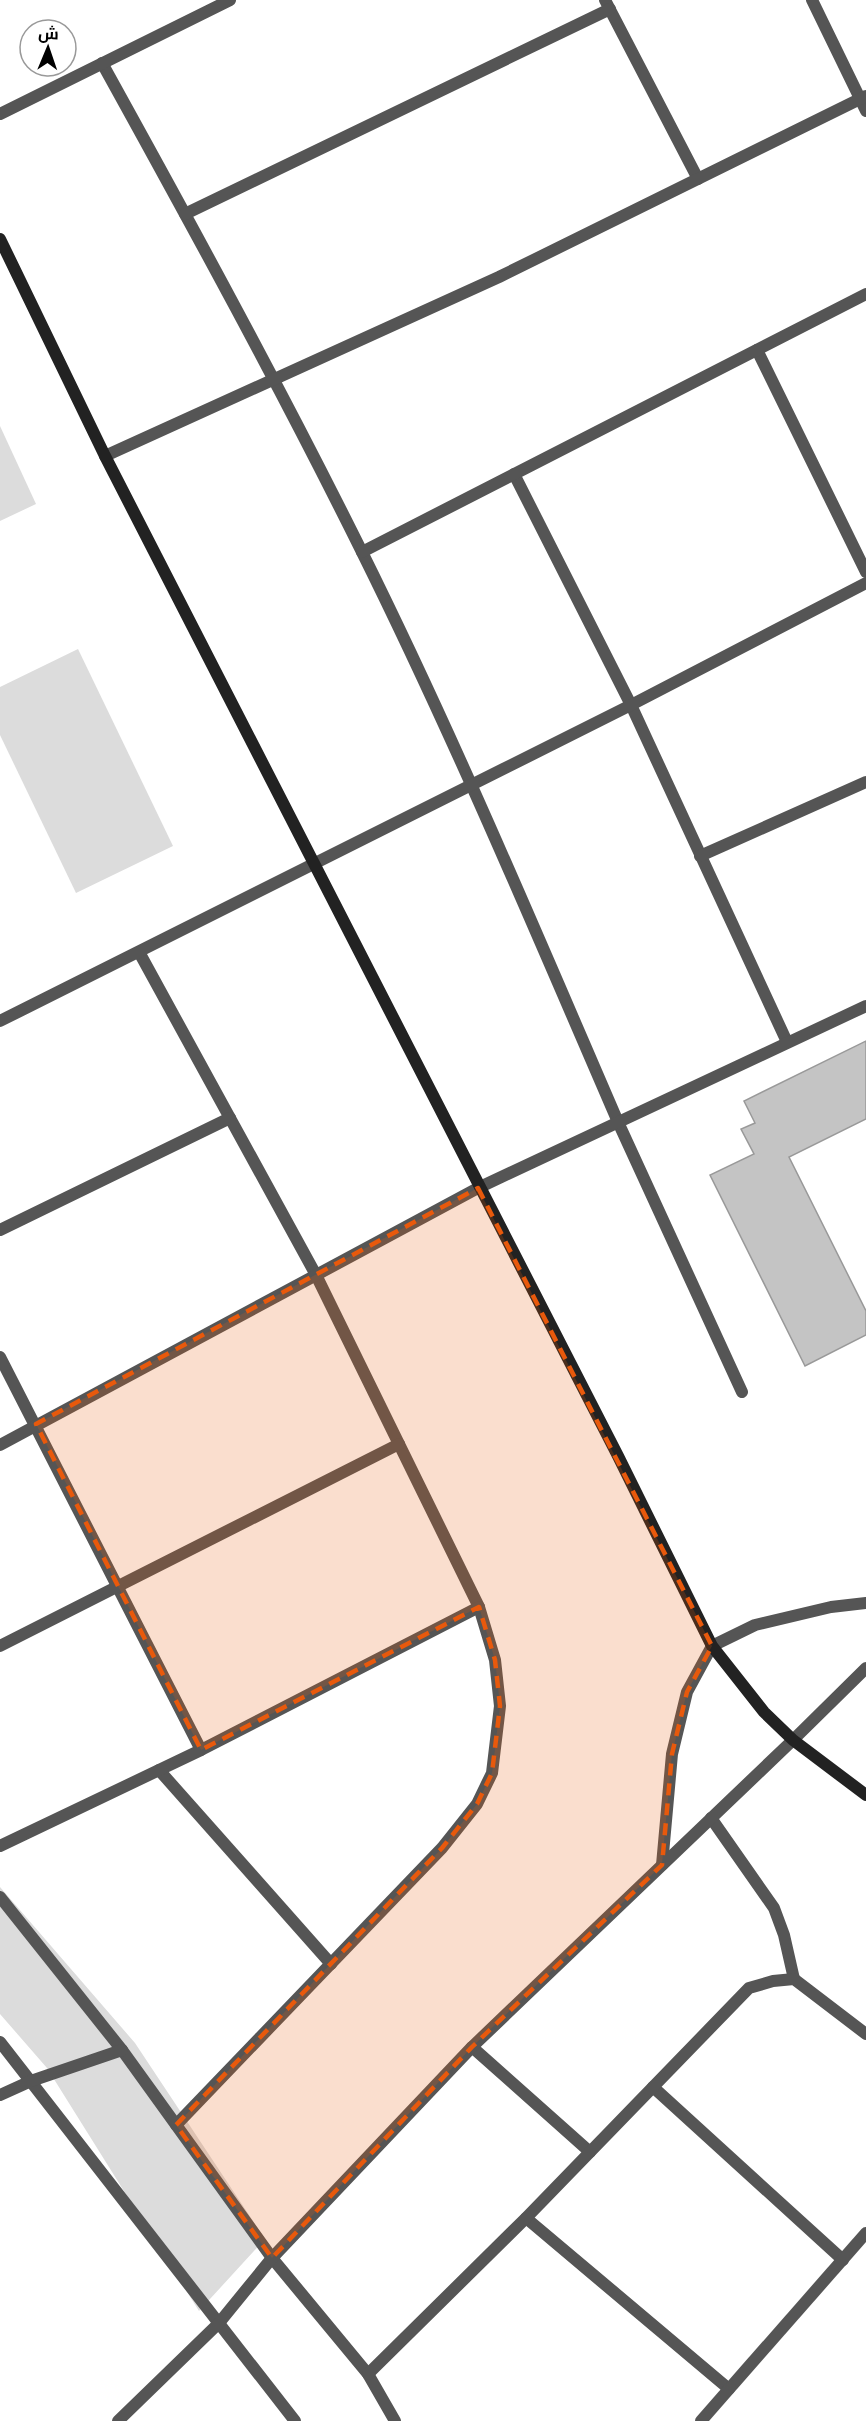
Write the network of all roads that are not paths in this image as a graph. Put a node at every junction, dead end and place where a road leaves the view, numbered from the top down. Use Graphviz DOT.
graph roads {
  1 [pos="230,0"];
  2 [pos="812,0"];
  3 [pos="608,4"];
  4 [pos="102,63"];
  5 [pos="864,102"];
  6 [pos="0,114"];
  7 [pos="698,179"];
  8 [pos="185,214"];
  9 [pos="0,239"];
  10 [pos="866,294"];
  11 [pos="757,350"];
  12 [pos="274,379"];
  13 [pos="105,456"];
  14 [pos="514,474"];
  15 [pos="362,552"];
  16 [pos="866,572"];
  17 [pos="866,583"];
  18 [pos="631,705"];
  19 [pos="866,782"];
  20 [pos="472,785"];
  21 [pos="700,856"];
  22 [pos="315,864"];
  23 [pos="139,952"];
  24 [pos="866,1006"];
  25 [pos="0,1021"];
  26 [pos="787,1042"];
  27 [pos="230,1118"];
  28 [pos="618,1122"];
  29 [pos="478,1188"];
  30 [pos="0,1230"];
  31 [pos="316,1275"];
  32 [pos="0,1357"];
  33 [pos="742,1392"];
  34 [pos="36,1424"];
  35 [pos="0,1444"];
  36 [pos="399,1444"];
  37 [pos="118,1586"];
  38 [pos="866,1603"];
  39 [pos="479,1607"];
  40 [pos="0,1646"];
  41 [pos="712,1646"];
  42 [pos="866,1668"];
  43 [pos="793,1740"];
  44 [pos="201,1750"];
  45 [pos="159,1770"];
  46 [pos="866,1795"];
  47 [pos="711,1818"];
  48 [pos="0,1846"];
  49 [pos="662,1865"];
  50 [pos="0,1897"];
  51 [pos="331,1964"];
  52 [pos="794,1980"];
  53 [pos="866,2034"];
  54 [pos="0,2042"];
  55 [pos="472,2047"];
  56 [pos="122,2050"];
  57 [pos="31,2081"];
  58 [pos="653,2086"];
  59 [pos="0,2096"];
  60 [pos="176,2125"];
  61 [pos="590,2152"];
  62 [pos="526,2218"];
  63 [pos="866,2233"];
  64 [pos="272,2258"];
  65 [pos="843,2260"];
  66 [pos="219,2323"];
  67 [pos="368,2374"];
  68 [pos="729,2389"];
  69 [pos="118,2421"];
  70 [pos="295,2421"];
  71 [pos="395,2421"];
  72 [pos="701,2421"];
  1 -- 4 [label="street"];
  2 -- 5 [label="street"];
  3 -- 7 [label="street"];
  3 -- 8 [label="street"];
  4 -- 6 [label="street"];
  4 -- 8 [label="street"];
  5 -- 7 [label="street"];
  7 -- 12 [label="street"];
  8 -- 12 [label="street"];
  9 -- 13 [label="street"];
  10 -- 11 [label="street"];
  11 -- 14 [label="street"];
  11 -- 16 [label="street"];
  12 -- 13 [label="street"];
  12 -- 15 [label="street"];
  13 -- 22 [label="street"];
  14 -- 15 [label="street"];
  14 -- 18 [label="street"];
  15 -- 20 [label="street"];
  17 -- 18 [label="street"];
  18 -- 20 [label="street"];
  18 -- 21 [label="street"];
  19 -- 21 [label="street"];
  20 -- 22 [label="street"];
  20 -- 28 [label="street"];
  21 -- 26 [label="street"];
  22 -- 23 [label="street"];
  22 -- 29 [label="street"];
  23 -- 25 [label="street"];
  23 -- 27 [label="street"];
  24 -- 26 [label="street"];
  26 -- 28 [label="street"];
  27 -- 30 [label="street"];
  27 -- 31 [label="street"];
  28 -- 29 [label="street"];
  28 -- 33 [label="street"];
  29 -- 31 [label="street"];
  29 -- 41 [label="street"];
  31 -- 34 [label="street"];
  31 -- 36 [label="street"];
  32 -- 34 [label="street"];
  34 -- 35 [label="street"];
  34 -- 37 [label="street"];
  36 -- 37 [label="street"];
  36 -- 39 [label="street"];
  37 -- 40 [label="street"];
  37 -- 44 [label="street"];
  38 -- 41 [label="street"];
  39 -- 44 [label="street"];
  39 -- 51 [label="street"];
  41 -- 43 [label="street"];
  41 -- 49 [label="street"];
  42 -- 43 [label="street"];
  43 -- 46 [label="street"];
  43 -- 47 [label="street"];
  44 -- 45 [label="street"];
  45 -- 48 [label="street"];
  45 -- 51 [label="street"];
  47 -- 49 [label="street"];
  47 -- 52 [label="street"];
  49 -- 55 [label="street"];
  50 -- 56 [label="street"];
  51 -- 60 [label="street"];
  52 -- 53 [label="street"];
  52 -- 58 [label="street"];
  54 -- 57 [label="street"];
  55 -- 61 [label="street"];
  55 -- 64 [label="street"];
  56 -- 57 [label="street"];
  56 -- 60 [label="street"];
  57 -- 59 [label="street"];
  57 -- 66 [label="street"];
  58 -- 61 [label="street"];
  58 -- 65 [label="street"];
  60 -- 64 [label="street"];
  61 -- 62 [label="street"];
  62 -- 67 [label="street"];
  62 -- 68 [label="street"];
  63 -- 65 [label="street"];
  64 -- 66 [label="street"];
  64 -- 67 [label="street"];
  65 -- 68 [label="street"];
  66 -- 69 [label="street"];
  66 -- 70 [label="street"];
  67 -- 71 [label="street"];
  68 -- 72 [label="street"];
}
